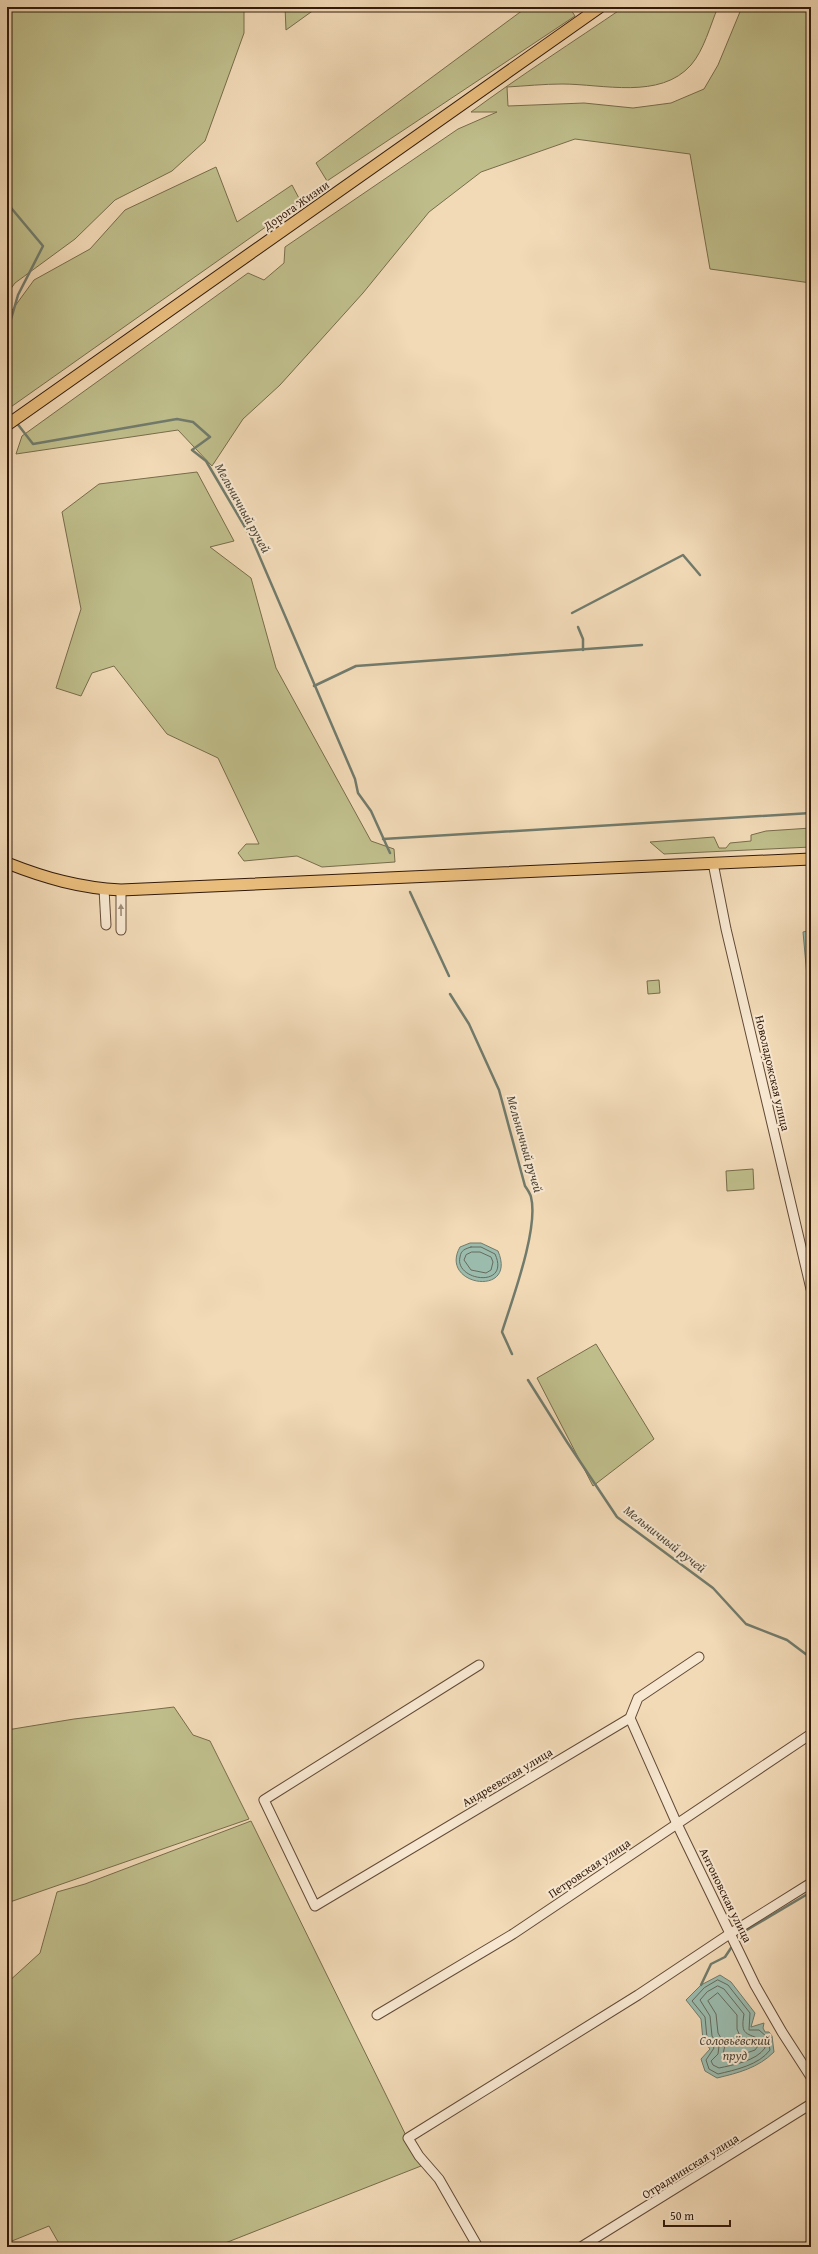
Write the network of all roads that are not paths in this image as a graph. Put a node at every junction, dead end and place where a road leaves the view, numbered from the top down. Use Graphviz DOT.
graph roads {
  1 [pos="600,7"];
  2 [pos="7,425"];
  3 [pos="811,859"];
  4 [pos="7,863"];
  5 [pos="713,863"];
  6 [pos="104,889"];
  7 [pos="121,890"];
  8 [pos="106,926"];
  9 [pos="121,930"];
  10 [pos="811,1289"];
  11 [pos="699,1657"];
  12 [pos="479,1665"];
  13 [pos="630,1718"];
  14 [pos="811,1734"];
  15 [pos="677,1824"];
  16 [pos="811,1884"];
  17 [pos="731,1933"];
  18 [pos="377,2015"];
  19 [pos="811,2077"];
  20 [pos="811,2104"];
  21 [pos="811,2244"];
  22 [pos="478,2247"];
  23 [pos="581,2247"];
  24 [pos="808,2247"];
  1 -- 2 [label="main road, Дорога Жизни"];
  3 -- 5 [label="main road"];
  4 -- 6 [label="main road"];
  5 -- 7 [label="main road"];
  5 -- 10 [label="street, Новоладожская улица"];
  6 -- 7 [label="main road"];
  6 -- 8 [label="street"];
  9 -- 7 [label="street, one-way"];
  11 -- 13 [label="street"];
  12 -- 13 [label="street, Андреевская улица"];
  13 -- 15 [label="street, Антоновская улица"];
  14 -- 15 [label="street, Петровская улица"];
  15 -- 17 [label="street, Антоновская улица"];
  15 -- 18 [label="street, Петровская улица"];
  16 -- 17 [label="street"];
  17 -- 19 [label="street, Антоновская улица"];
  17 -- 22 [label="street"];
  20 -- 23 [label="street, Отраднинская улица"];
  21 -- 24 [label="street"];
}
